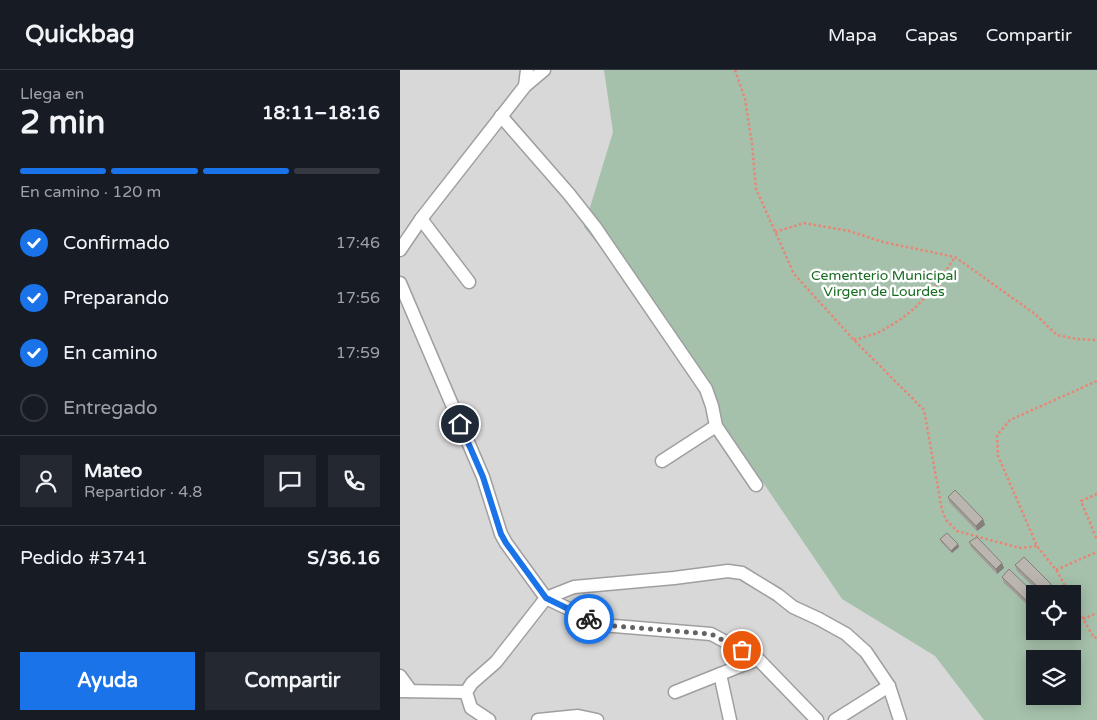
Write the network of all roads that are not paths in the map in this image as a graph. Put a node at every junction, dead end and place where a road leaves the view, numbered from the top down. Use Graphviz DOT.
graph roads {
  1 [pos="527,70"];
  2 [pos="544,70"];
  3 [pos="525,86"];
  4 [pos="501,116"];
  5 [pos="421,219"];
  6 [pos="400,250"];
  7 [pos="469,282"];
  8 [pos="400,283"];
  9 [pos="716,426"];
  10 [pos="662,462"];
  11 [pos="756,485"];
  12 [pos="546,598"];
  13 [pos="758,659"];
  14 [pos="720,674"];
  15 [pos="400,676"];
  16 [pos="889,686"];
  17 [pos="406,691"];
  18 [pos="466,692"];
  19 [pos="675,692"];
  20 [pos="807,715"];
  21 [pos="489,720"];
  22 [pos="538,720"];
  23 [pos="597,720"];
  24 [pos="730,720"];
  25 [pos="817,720"];
  26 [pos="836,720"];
  27 [pos="900,720"];
  1 -- 3 [label="street"];
  2 -- 3 [label="street"];
  3 -- 4 [label="street"];
  4 -- 5 [label="street"];
  4 -- 9 [label="street"];
  5 -- 6 [label="street"];
  5 -- 7 [label="street"];
  8 -- 12 [label="street"];
  9 -- 10 [label="street"];
  9 -- 11 [label="street"];
  12 -- 13 [label="street"];
  12 -- 16 [label="street"];
  12 -- 18 [label="street"];
  13 -- 14 [label="street"];
  13 -- 20 [label="street"];
  14 -- 19 [label="street"];
  14 -- 24 [label="street"];
  15 -- 17 [label="street"];
  16 -- 26 [label="street"];
  16 -- 27 [label="street"];
  17 -- 18 [label="street"];
  18 -- 21 [label="street"];
  20 -- 25 [label="street"];
  22 -- 23 [label="street"];
}
